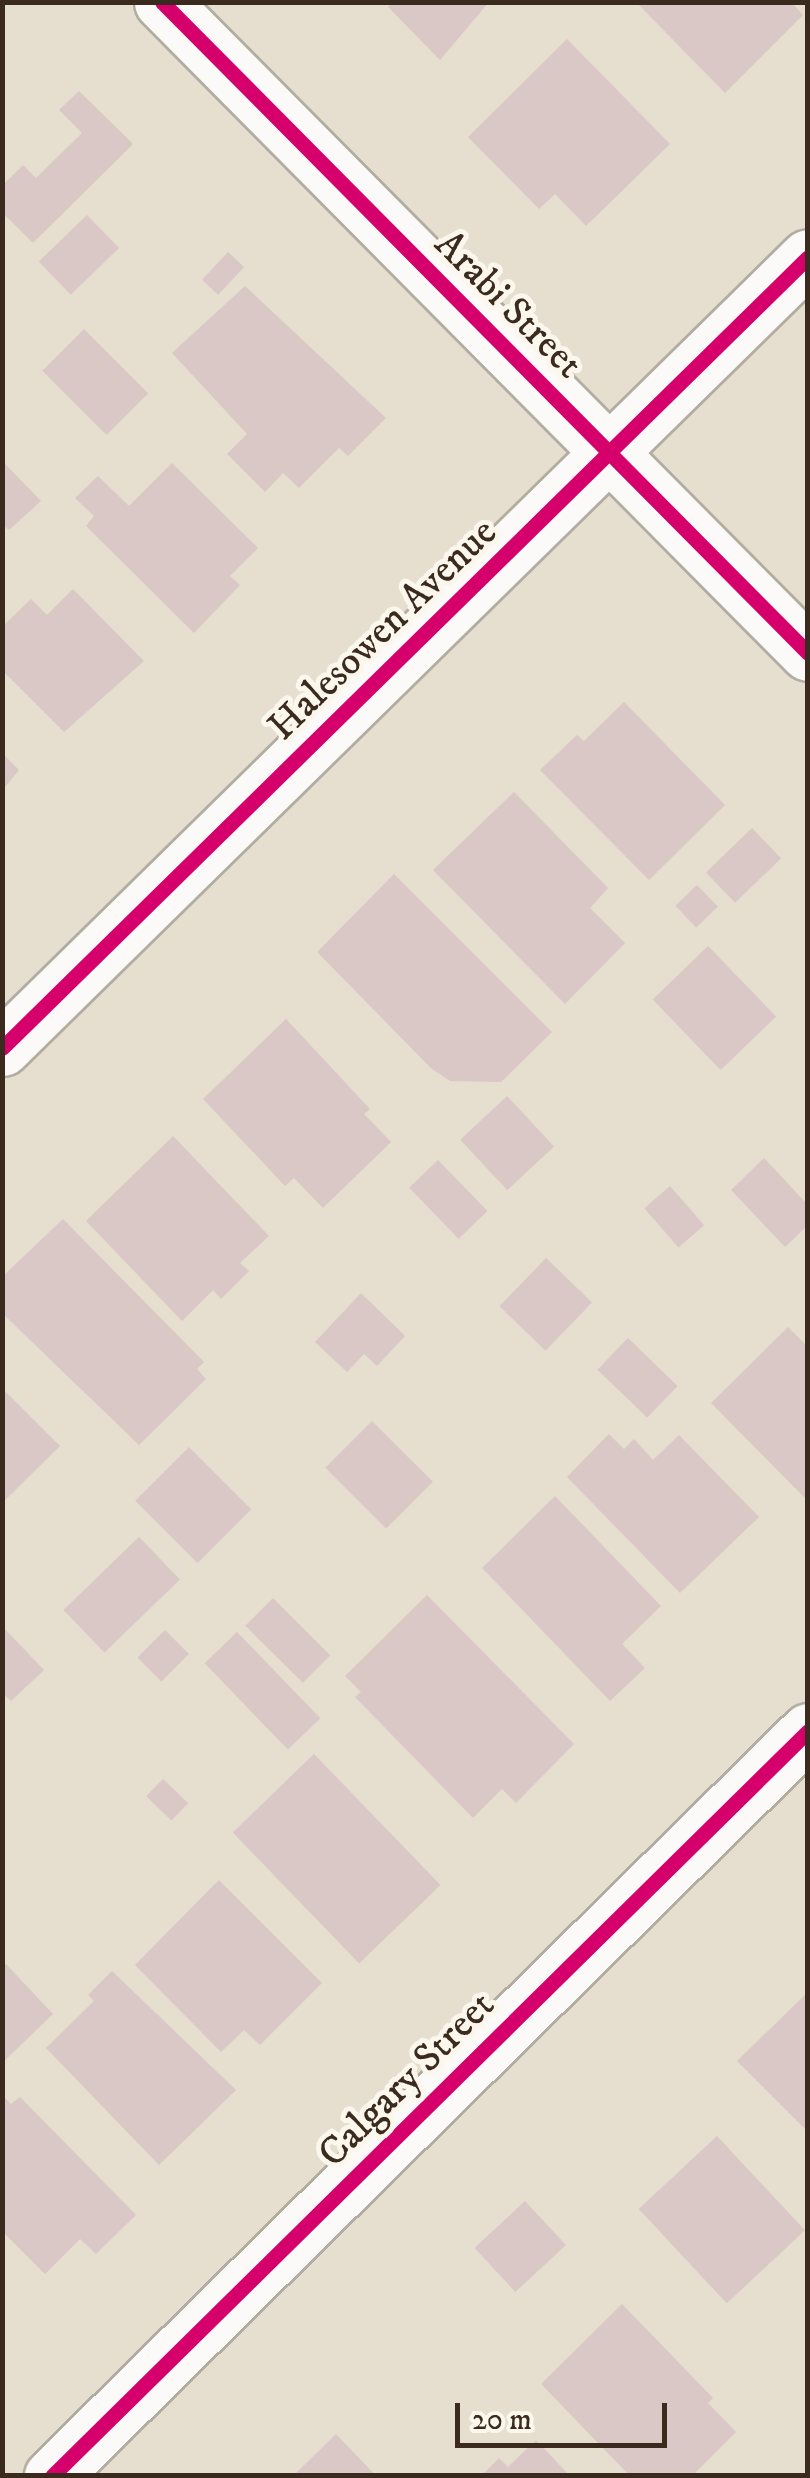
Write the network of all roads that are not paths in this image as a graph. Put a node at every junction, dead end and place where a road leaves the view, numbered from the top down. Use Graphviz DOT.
graph roads {
  1 [pos="162,2"];
  2 [pos="808,257"];
  3 [pos="610,453"];
  4 [pos="808,653"];
  5 [pos="2,1048"];
  6 [pos="808,1731"];
  7 [pos="52,2476"];
  1 -- 3 [label="street, Arabi Street"];
  2 -- 3 [label="street, Halesowen Avenue"];
  3 -- 4 [label="street, Arabi Street"];
  3 -- 5 [label="street, Halesowen Avenue"];
  6 -- 7 [label="street, Calgary Street"];
}
